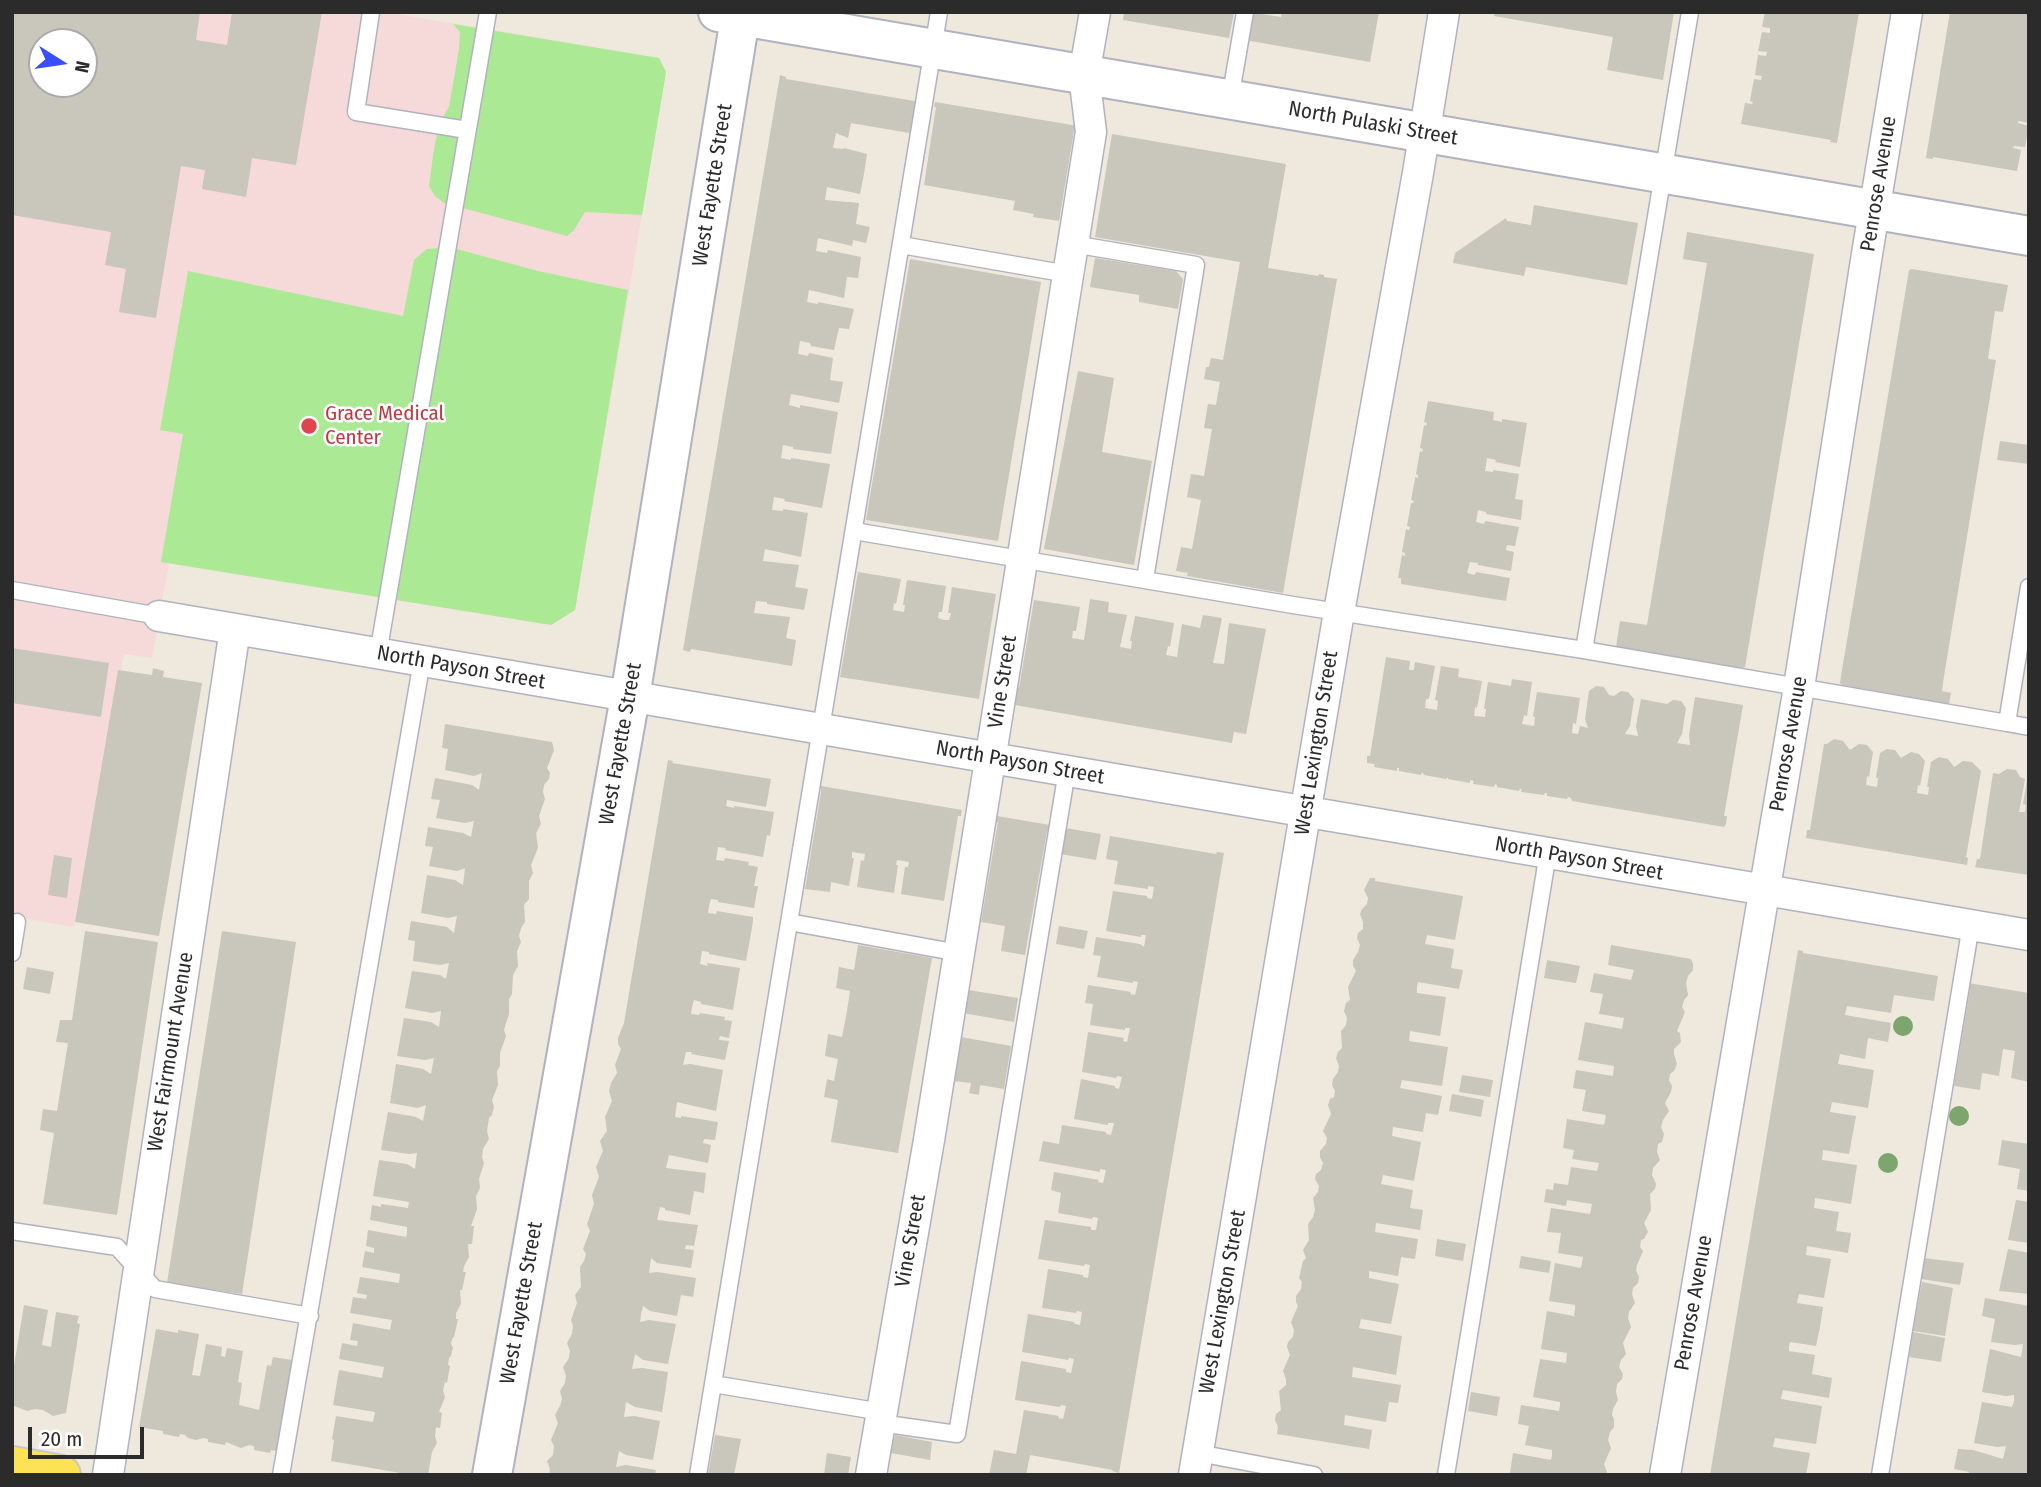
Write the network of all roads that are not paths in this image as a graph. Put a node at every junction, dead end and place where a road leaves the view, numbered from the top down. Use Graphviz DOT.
graph roads {
  1 [pos="371,12"];
  2 [pos="488,12"];
  3 [pos="939,12"];
  4 [pos="1095,12"];
  5 [pos="1245,12"];
  6 [pos="1444,12"];
  7 [pos="1690,12"];
  8 [pos="1907,12"];
  9 [pos="733,14"];
  10 [pos="933,49"];
  11 [pos="1084,75"];
  12 [pos="1230,99"];
  13 [pos="467,130"];
  14 [pos="1424,133"];
  15 [pos="1663,173"];
  16 [pos="1875,209"];
  17 [pos="2029,236"];
  18 [pos="1073,244"];
  19 [pos="901,245"];
  20 [pos="1068,274"];
  21 [pos="854,531"];
  22 [pos="1023,558"];
  23 [pos="1145,579"];
  24 [pos="2029,587"];
  25 [pos="12,590"];
  26 [pos="1339,612"];
  27 [pos="159,616"];
  28 [pos="235,629"];
  29 [pos="1584,650"];
  30 [pos="378,654"];
  31 [pos="422,661"];
  32 [pos="1799,687"];
  33 [pos="630,697"];
  34 [pos="2007,723"];
  35 [pos="2029,727"];
  36 [pos="821,729"];
  37 [pos="991,758"];
  38 [pos="1067,771"];
  39 [pos="1305,811"];
  40 [pos="1548,853"];
  41 [pos="1765,890"];
  42 [pos="17,922"];
  43 [pos="789,922"];
  44 [pos="1971,925"];
  45 [pos="2029,935"];
  46 [pos="12,953"];
  47 [pos="959,953"];
  48 [pos="12,1231"];
  49 [pos="138,1270"];
  50 [pos="310,1316"];
  51 [pos="713,1384"];
  52 [pos="881,1418"];
  53 [pos="1196,1464"];
  54 [pos="12,1466"];
  55 [pos="61,1475"];
  56 [pos="108,1475"];
  57 [pos="281,1475"];
  58 [pos="492,1475"];
  59 [pos="698,1475"];
  60 [pos="871,1475"];
  61 [pos="1314,1475"];
  62 [pos="1446,1475"];
  63 [pos="1665,1475"];
  64 [pos="1880,1475"];
  1 -- 13 [label="lane"];
  2 -- 13 [label="lane"];
  3 -- 10 [label="lane"];
  4 -- 11 [label="street, Vine Street"];
  5 -- 12 [label="lane"];
  6 -- 14 [label="street, West Lexington Street"];
  7 -- 15 [label="lane"];
  8 -- 16 [label="street, Penrose Avenue"];
  9 -- 10 [label="street, North Pulaski Street"];
  9 -- 33 [label="street, West Fayette Street"];
  10 -- 11 [label="street, North Pulaski Street"];
  10 -- 19 [label="lane"];
  11 -- 12 [label="street, North Pulaski Street"];
  11 -- 18 [label="street, Vine Street"];
  12 -- 14 [label="street, North Pulaski Street"];
  13 -- 30 [label="lane"];
  14 -- 15 [label="street, North Pulaski Street"];
  14 -- 26 [label="street, West Lexington Street"];
  15 -- 16 [label="street, North Pulaski Street"];
  15 -- 29 [label="lane"];
  16 -- 17 [label="street, North Pulaski Street"];
  16 -- 32 [label="street, Penrose Avenue"];
  18 -- 20 [label="street, Vine Street"];
  18 -- 23 [label="lane"];
  19 -- 20 [label="lane"];
  19 -- 21 [label="lane"];
  20 -- 22 [label="street, Vine Street"];
  21 -- 22 [label="lane"];
  21 -- 36 [label="lane"];
  22 -- 23 [label="lane"];
  22 -- 37 [label="street, Vine Street"];
  23 -- 26 [label="lane"];
  24 -- 34 [label="lane"];
  25 -- 27 [label="lane, North Payson Street"];
  26 -- 29 [label="lane"];
  26 -- 39 [label="street, West Lexington Street"];
  27 -- 28 [label="street, North Payson Street"];
  28 -- 30 [label="street, North Payson Street"];
  28 -- 49 [label="street, West Fairmount Avenue"];
  29 -- 32 [label="lane"];
  30 -- 31 [label="street, North Payson Street"];
  31 -- 33 [label="street, North Payson Street"];
  31 -- 50 [label="lane"];
  32 -- 34 [label="lane"];
  32 -- 41 [label="street, Penrose Avenue"];
  33 -- 36 [label="street, North Payson Street"];
  33 -- 58 [label="street, West Fayette Street"];
  34 -- 35 [label="lane"];
  36 -- 37 [label="street, North Payson Street"];
  36 -- 43 [label="lane"];
  37 -- 38 [label="street, North Payson Street"];
  37 -- 47 [label="street, Vine Street"];
  38 -- 39 [label="street, North Payson Street"];
  38 -- 52 [label="lane"];
  39 -- 40 [label="street, North Payson Street"];
  39 -- 53 [label="street, West Lexington Street"];
  40 -- 41 [label="street, North Payson Street"];
  40 -- 62 [label="lane"];
  41 -- 44 [label="street, North Payson Street"];
  41 -- 63 [label="street, Penrose Avenue"];
  42 -- 46 [label="lane"];
  43 -- 47 [label="lane"];
  43 -- 51 [label="lane"];
  44 -- 45 [label="street, North Payson Street"];
  44 -- 64 [label="lane"];
  47 -- 52 [label="street, Vine Street"];
  48 -- 49 [label="lane"];
  49 -- 50 [label="lane"];
  49 -- 56 [label="street, West Fairmount Avenue"];
  50 -- 57 [label="lane"];
  51 -- 52 [label="lane"];
  51 -- 59 [label="lane"];
  52 -- 60 [label="street, Vine Street"];
  53 -- 61 [label="lane"];
  54 -- 55 [label="main road"];
}
